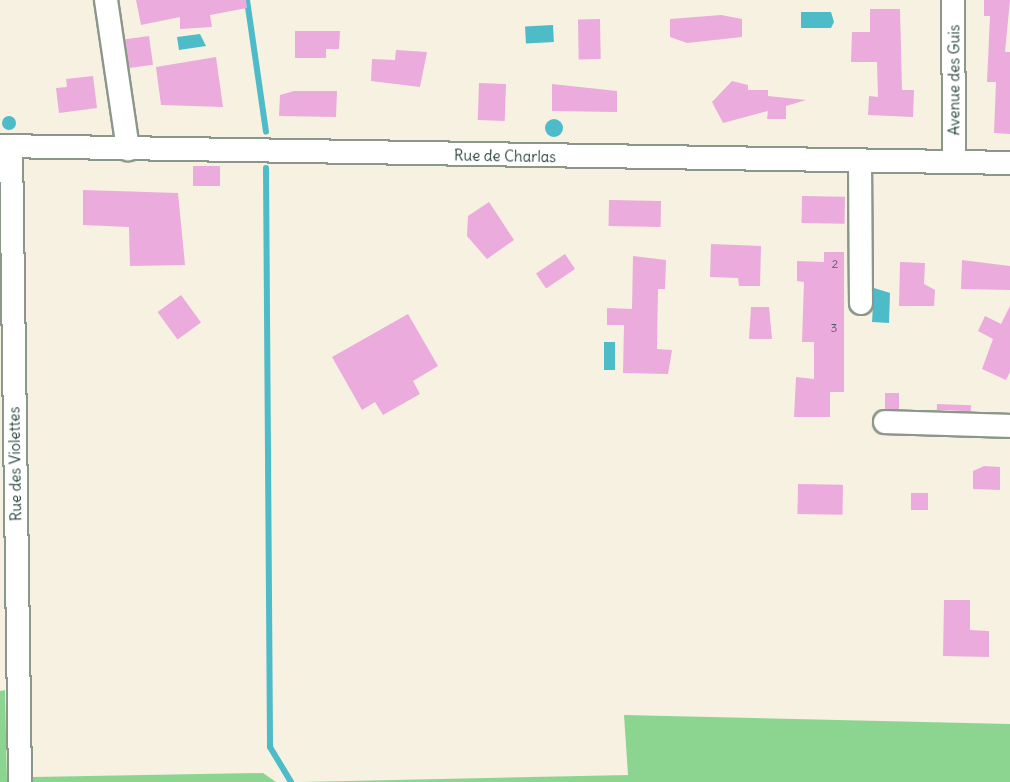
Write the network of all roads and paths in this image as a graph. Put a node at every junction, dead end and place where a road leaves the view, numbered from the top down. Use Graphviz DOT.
graph roads {
  1 [pos="106,0"];
  2 [pos="953,0"];
  3 [pos="6,146"];
  4 [pos="128,149"];
  5 [pos="954,161"];
  6 [pos="860,162"];
  7 [pos="1010,163"];
  8 [pos="861,303"];
  9 [pos="885,422"];
  10 [pos="1010,426"];
  11 [pos="20,782"];
  1 -- 4 [label="street"];
  2 -- 5 [label="street, Avenue des Guis"];
  3 -- 4 [label="street, Rue de Charlas"];
  3 -- 11 [label="street, Rue des Violettes"];
  4 -- 6 [label="street, Rue de Charlas"];
  5 -- 6 [label="street, Rue de Charlas"];
  5 -- 7 [label="street, Rue de Charlas"];
  6 -- 8 [label="street"];
  9 -- 10 [label="street"];
}
